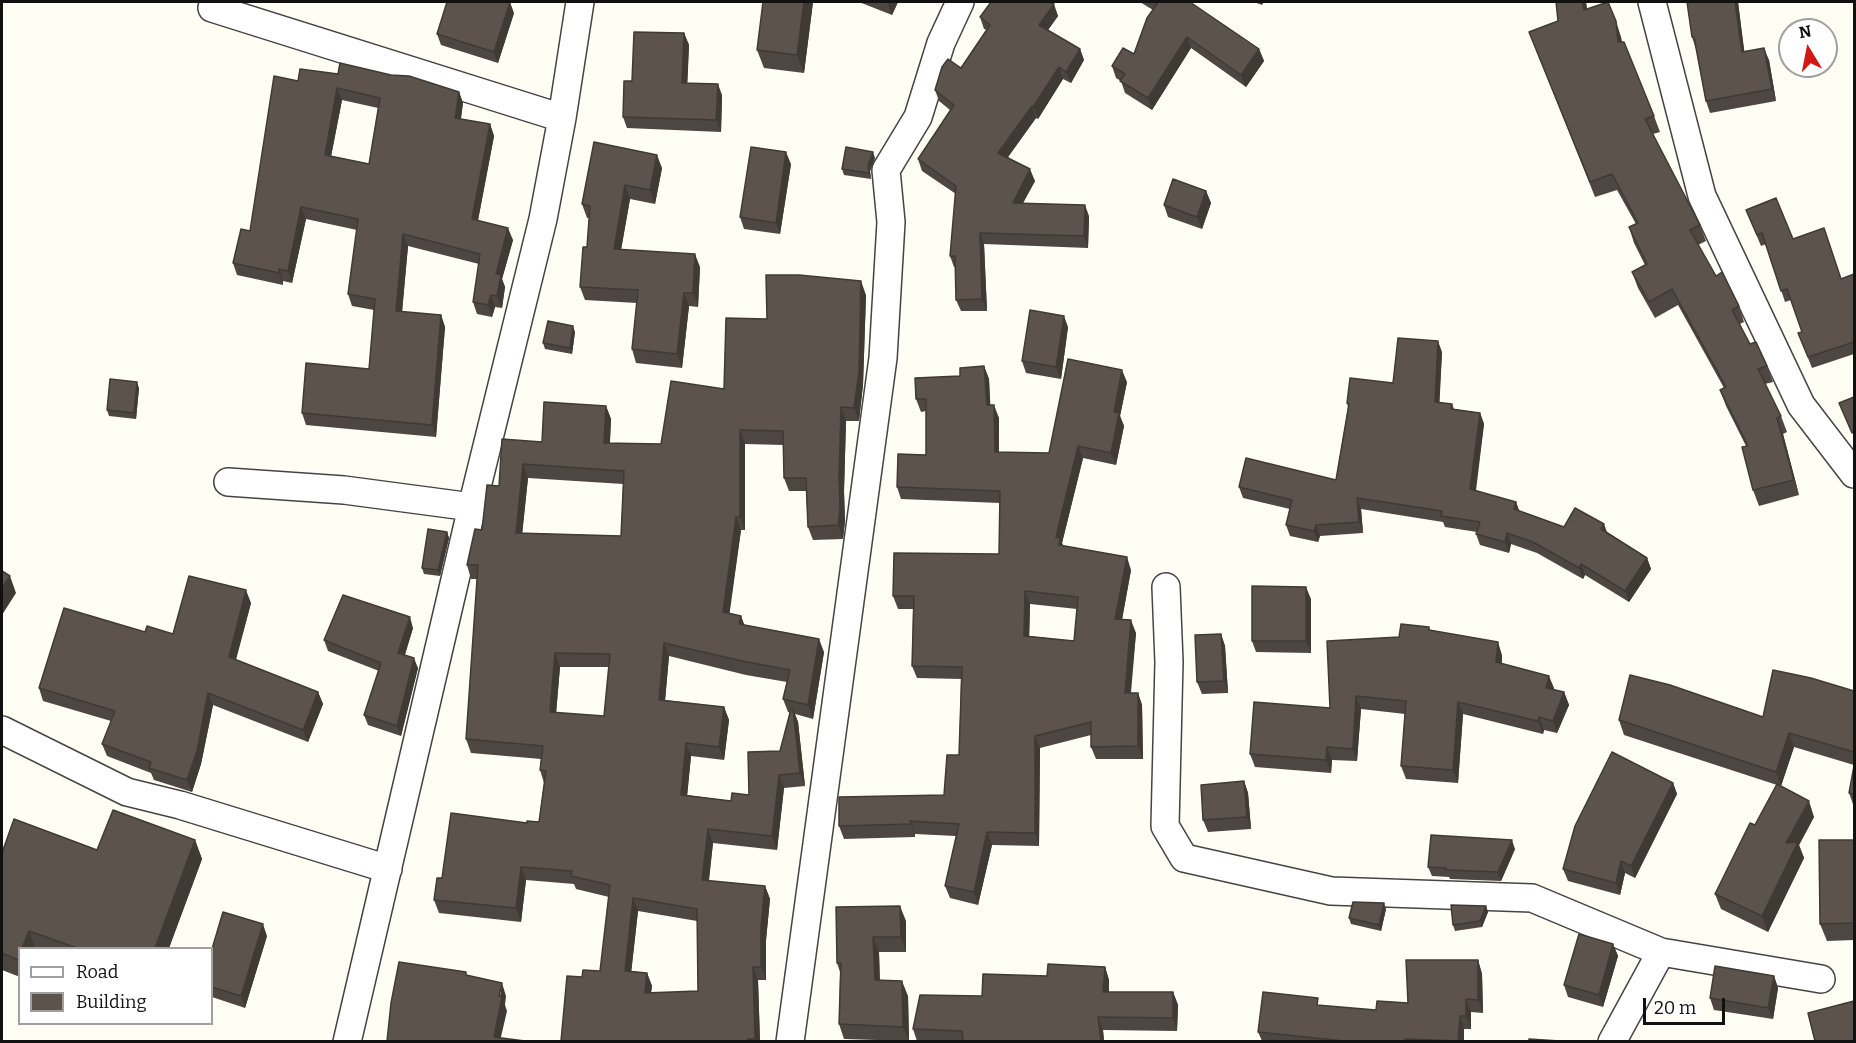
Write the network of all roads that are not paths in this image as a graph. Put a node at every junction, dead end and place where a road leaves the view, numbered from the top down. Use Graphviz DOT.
graph roads {
  1 [pos="580,2"];
  2 [pos="960,2"];
  3 [pos="1652,2"];
  4 [pos="212,8"];
  5 [pos="562,118"];
  6 [pos="1854,474"];
  7 [pos="228,482"];
  8 [pos="472,507"];
  9 [pos="1166,587"];
  10 [pos="2,730"];
  11 [pos="388,869"];
  12 [pos="1661,952"];
  13 [pos="1821,979"];
  14 [pos="347,1041"];
  15 [pos="790,1041"];
  16 [pos="1612,1041"];
  1 -- 5 [label="street"];
  2 -- 15 [label="street"];
  3 -- 6 [label="street"];
  4 -- 5 [label="street"];
  5 -- 8 [label="street"];
  7 -- 8 [label="street"];
  8 -- 11 [label="street"];
  9 -- 12 [label="street"];
  10 -- 11 [label="street"];
  11 -- 14 [label="street"];
  12 -- 13 [label="street"];
  12 -- 16 [label="street"];
}
